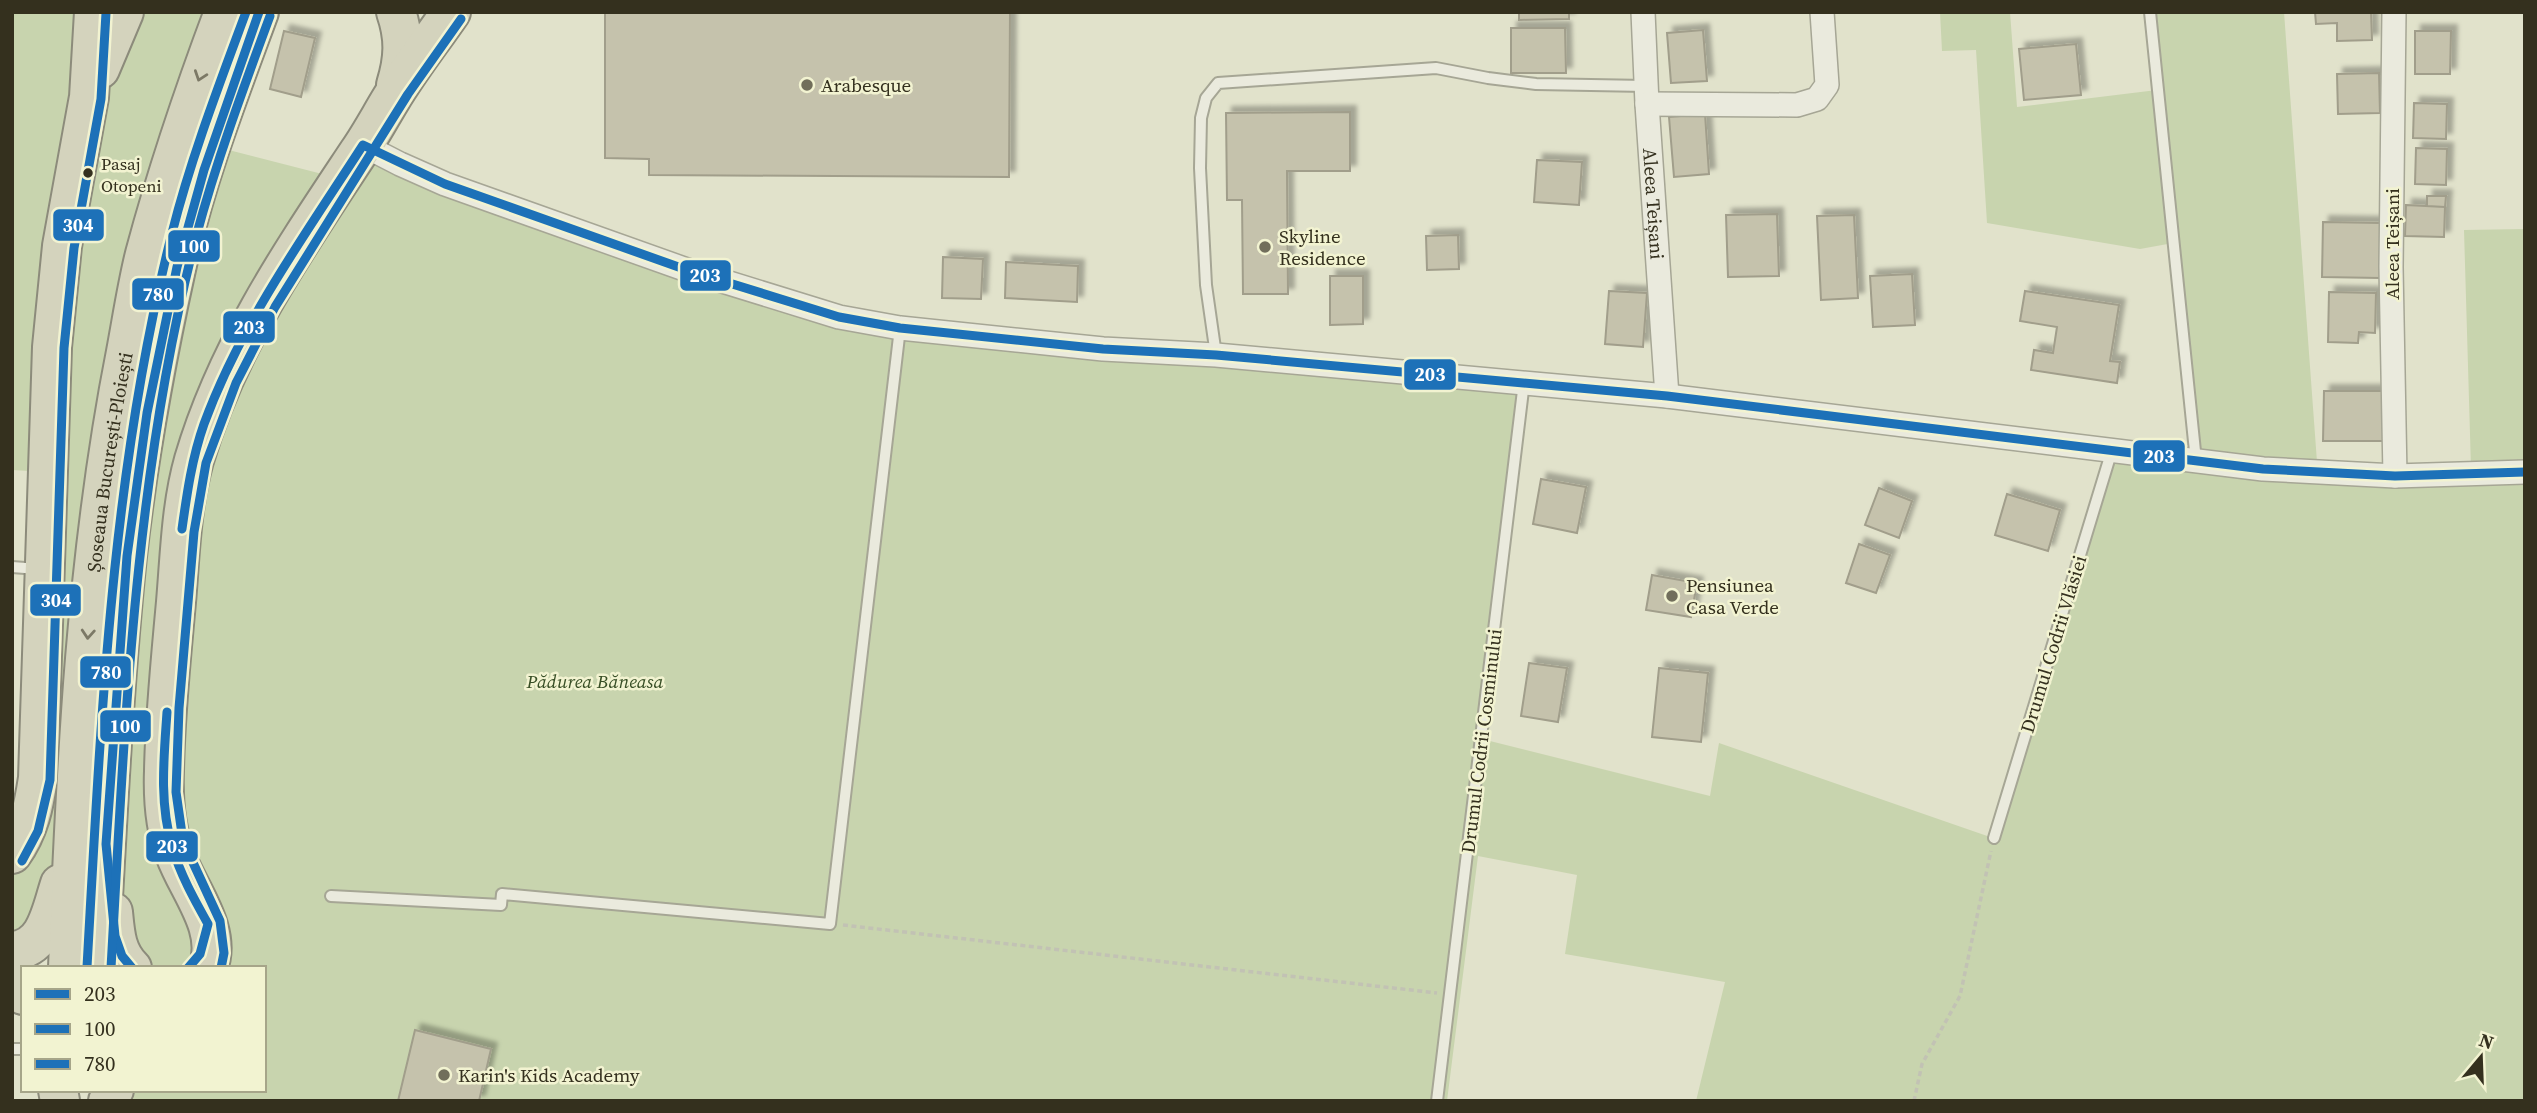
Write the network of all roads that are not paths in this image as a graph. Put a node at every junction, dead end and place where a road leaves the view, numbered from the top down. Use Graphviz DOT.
graph roads {
  1 [pos="94,12"];
  2 [pos="109,12"];
  3 [pos="124,12"];
  4 [pos="224,12"];
  5 [pos="259,12"];
  6 [pos="396,12"];
  7 [pos="451,12"];
  8 [pos="1643,12"];
  9 [pos="1822,12"];
  10 [pos="2150,12"];
  11 [pos="2394,12"];
  12 [pos="92,53"];
  13 [pos="1647,95"];
  14 [pos="89,97"];
  15 [pos="392,97"];
  16 [pos="363,145"];
  17 [pos="901,328"];
  18 [pos="1216,355"];
  19 [pos="1524,382"];
  20 [pos="1667,396"];
  21 [pos="2112,450"];
  22 [pos="2196,461"];
  23 [pos="2525,472"];
  24 [pos="2395,476"];
  25 [pos="28,568"];
  26 [pos="93,793"];
  27 [pos="1994,838"];
  28 [pos="90,843"];
  29 [pos="12,854"];
  30 [pos="331,896"];
  31 [pos="208,924"];
  32 [pos="12,951"];
  33 [pos="68,966"];
  34 [pos="99,966"];
  35 [pos="130,966"];
  36 [pos="190,966"];
  37 [pos="208,966"];
  38 [pos="1437,1101"];
  1 -- 12 [label="highway"];
  2 -- 12 [label="highway"];
  3 -- 14 [label="highway"];
  4 -- 26 [label="highway, Șoseaua București-Ploiești, one-way"];
  5 -- 26 [label="highway, Șoseaua București-Ploiești"];
  6 -- 15 [label="highway"];
  7 -- 15 [label="highway"];
  8 -- 13 [label="street, Aleea Teișani"];
  9 -- 13 [label="street"];
  10 -- 22 [label="lane"];
  11 -- 24 [label="street, Aleea Teișani"];
  12 -- 14 [label="highway"];
  13 -- 18 [label="lane"];
  13 -- 20 [label="street, Aleea Teișani"];
  14 -- 25 [label="highway"];
  15 -- 16 [label="highway"];
  16 -- 17 [label="street"];
  16 -- 31 [label="highway"];
  17 -- 18 [label="street"];
  17 -- 30 [label="lane"];
  18 -- 19 [label="street"];
  19 -- 20 [label="street"];
  19 -- 38 [label="lane, Drumul Codrii Cosminului"];
  20 -- 21 [label="street"];
  21 -- 22 [label="street"];
  21 -- 27 [label="lane, Drumul Codrii Vlăsiei"];
  22 -- 24 [label="street"];
  23 -- 24 [label="street"];
  25 -- 29 [label="highway"];
  26 -- 28 [label="highway, Șoseaua București-Ploiești"];
  28 -- 32 [label="highway"];
  28 -- 33 [label="highway, Șoseaua București-Ploiești"];
  28 -- 34 [label="highway, Șoseaua București-Ploiești"];
  28 -- 35 [label="highway"];
  31 -- 36 [label="highway"];
  31 -- 37 [label="highway"];
}
